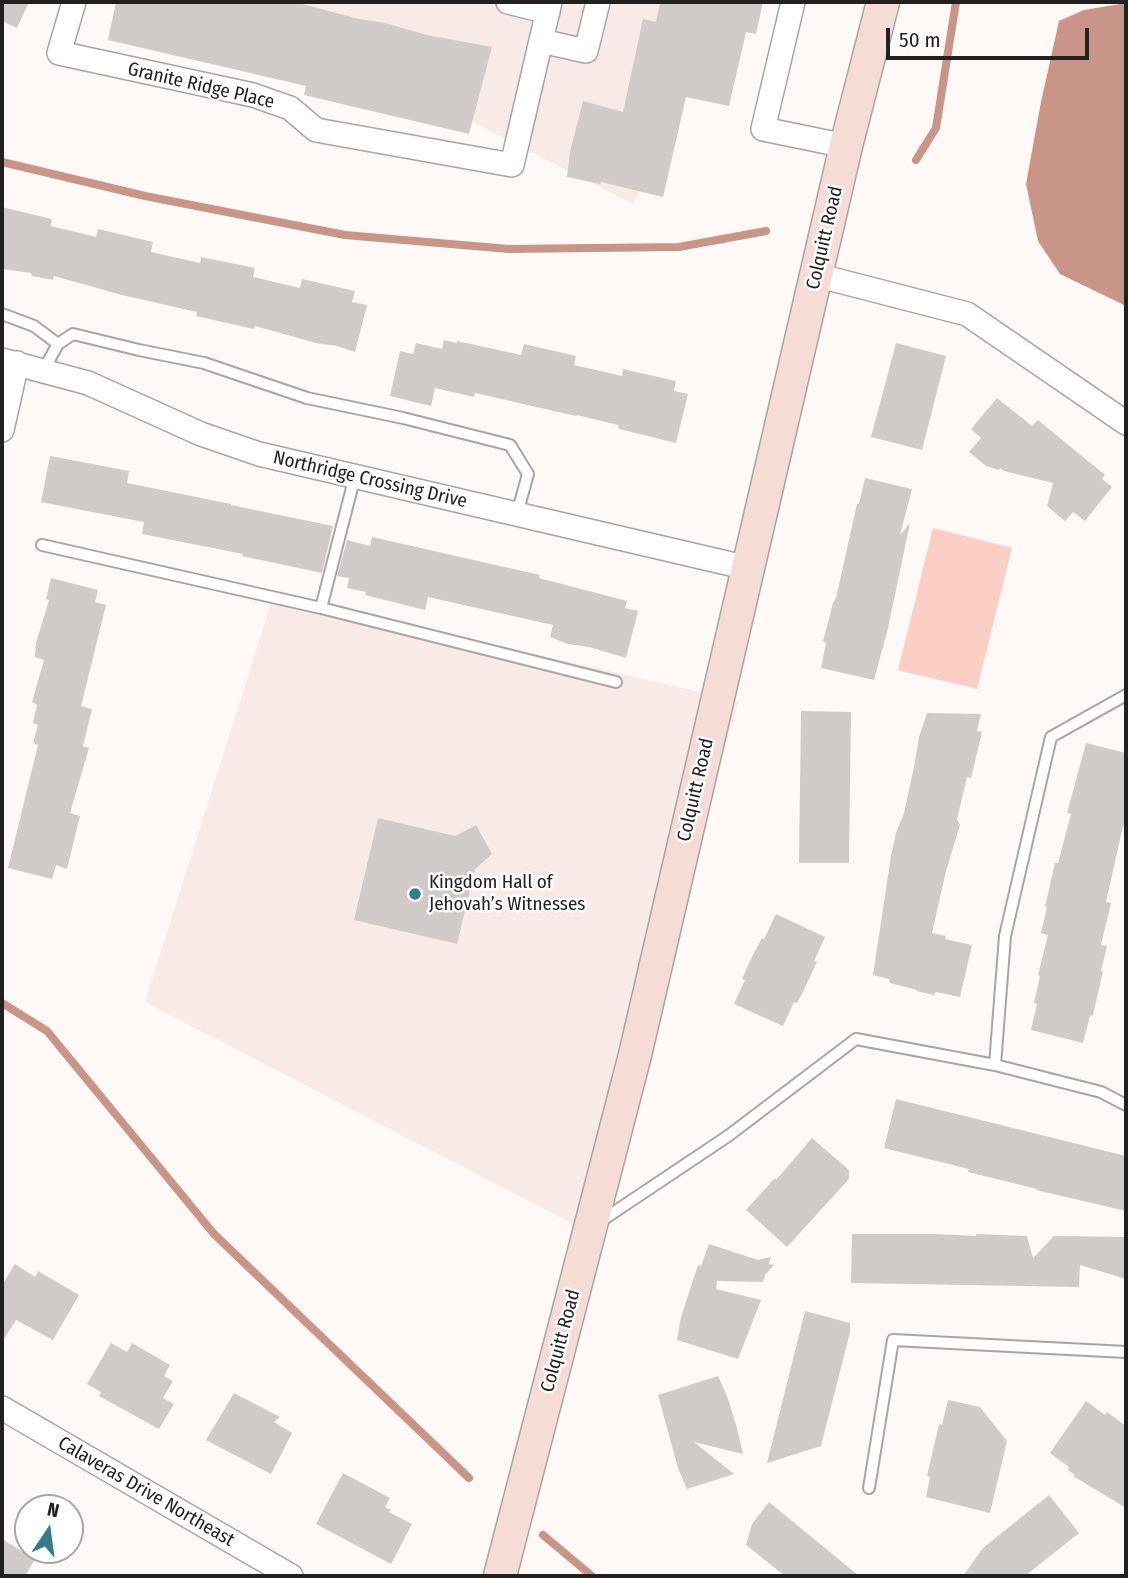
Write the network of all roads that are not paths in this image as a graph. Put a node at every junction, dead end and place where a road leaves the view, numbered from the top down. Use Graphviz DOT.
graph roads {
  1 [pos="74,2"];
  2 [pos="508,2"];
  3 [pos="598,2"];
  4 [pos="793,2"];
  5 [pos="883,2"];
  6 [pos="549,7"];
  7 [pos="541,41"];
  8 [pos="846,146"];
  9 [pos="816,275"];
  10 [pos="2,314"];
  11 [pos="58,344"];
  12 [pos="10,362"];
  13 [pos="43,371"];
  14 [pos="1126,423"];
  15 [pos="2,430"];
  16 [pos="355,476"];
  17 [pos="517,514"];
  18 [pos="42,545"];
  19 [pos="748,568"];
  20 [pos="321,608"];
  21 [pos="616,682"];
  22 [pos="1126,695"];
  23 [pos="995,1065"];
  24 [pos="1126,1105"];
  25 [pos="590,1228"];
  26 [pos="1126,1352"];
  27 [pos="2,1408"];
  28 [pos="869,1488"];
  29 [pos="291,1576"];
  30 [pos="500,1576"];
  1 -- 7 [label="street, Granite Ridge Place"];
  2 -- 6 [label="street"];
  3 -- 7 [label="street"];
  4 -- 8 [label="street"];
  5 -- 8 [label="street, Colquitt Road"];
  6 -- 7 [label="street"];
  8 -- 9 [label="street, Colquitt Road"];
  9 -- 14 [label="street"];
  9 -- 19 [label="street, Colquitt Road"];
  10 -- 11 [label="lane"];
  11 -- 13 [label="lane"];
  11 -- 17 [label="lane"];
  12 -- 13 [label="street, Northridge Crossing Drive"];
  12 -- 15 [label="street"];
  13 -- 16 [label="street, Northridge Crossing Drive"];
  16 -- 17 [label="street, Northridge Crossing Drive"];
  16 -- 20 [label="lane"];
  17 -- 19 [label="street, Northridge Crossing Drive"];
  18 -- 20 [label="lane"];
  19 -- 25 [label="street, Colquitt Road"];
  20 -- 21 [label="lane"];
  22 -- 23 [label="lane"];
  23 -- 24 [label="lane"];
  23 -- 25 [label="lane"];
  25 -- 30 [label="street, Colquitt Road"];
  26 -- 28 [label="lane"];
  27 -- 29 [label="street, Calaveras Drive Northeast"];
}
